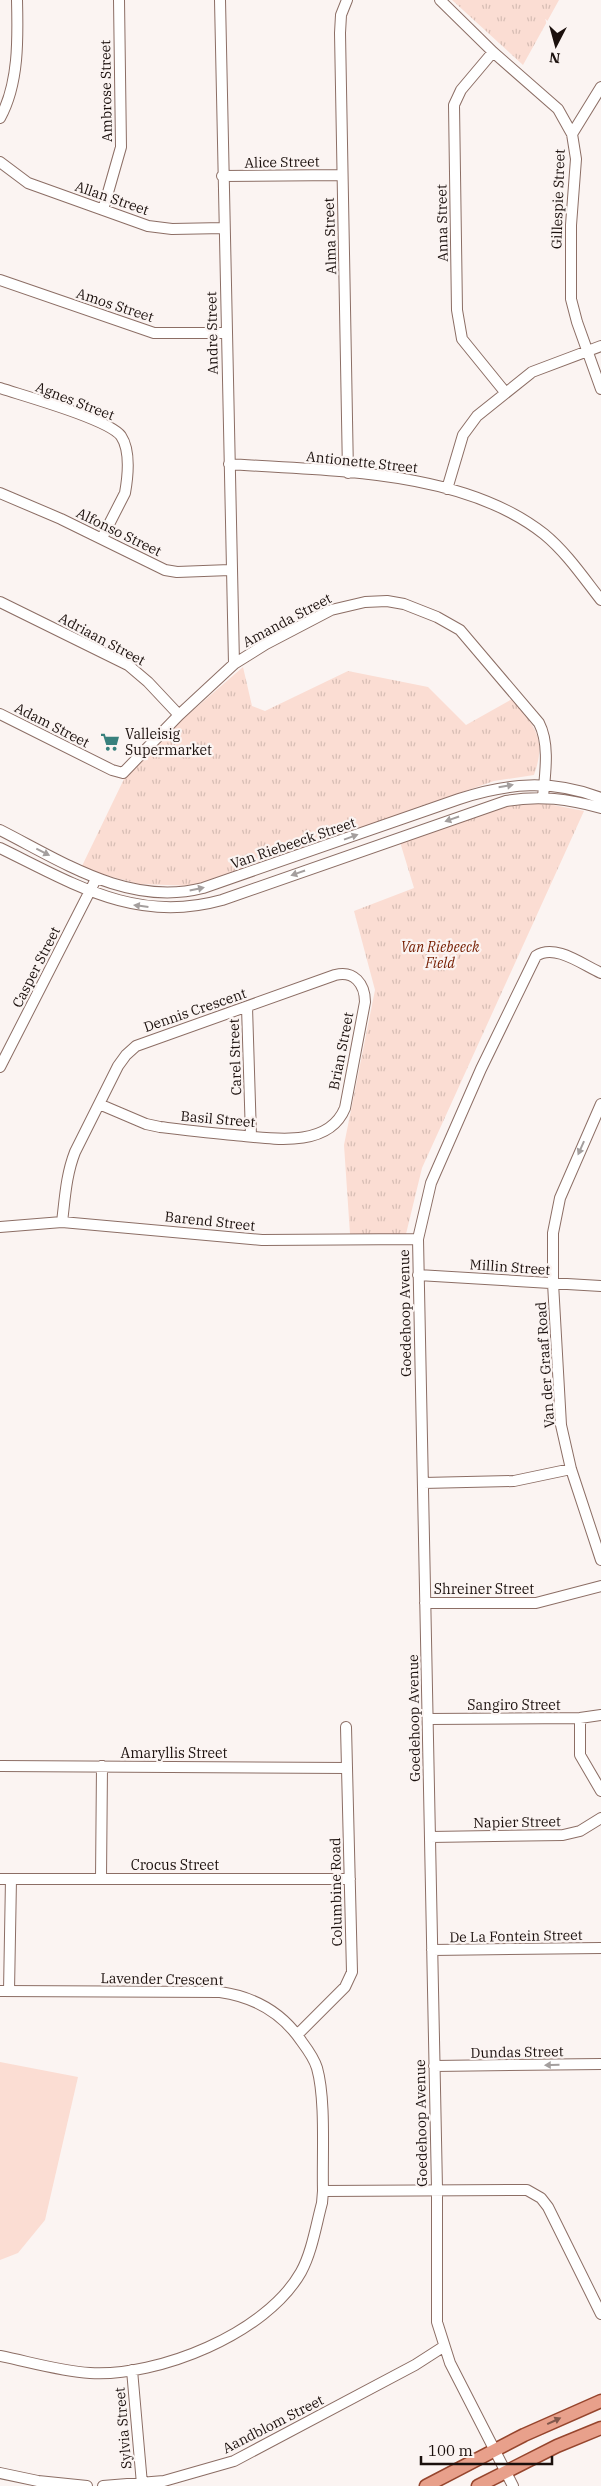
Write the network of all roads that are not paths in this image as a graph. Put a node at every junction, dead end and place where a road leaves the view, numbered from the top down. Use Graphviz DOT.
graph roads {
  1 [pos="17,0"];
  2 [pos="119,0"];
  3 [pos="220,0"];
  4 [pos="347,0"];
  5 [pos="440,0"];
  6 [pos="494,52"];
  7 [pos="601,87"];
  8 [pos="0,118"];
  9 [pos="572,134"];
  10 [pos="0,162"];
  11 [pos="342,175"];
  12 [pos="222,176"];
  13 [pos="103,210"];
  14 [pos="224,228"];
  15 [pos="0,280"];
  16 [pos="226,333"];
  17 [pos="601,346"];
  18 [pos="587,351"];
  19 [pos="0,388"];
  20 [pos="601,389"];
  21 [pos="505,392"];
  22 [pos="229,464"];
  23 [pos="348,473"];
  24 [pos="447,489"];
  25 [pos="0,493"];
  26 [pos="102,538"];
  27 [pos="230,570"];
  28 [pos="601,600"];
  29 [pos="0,602"];
  30 [pos="234,664"];
  31 [pos="0,714"];
  32 [pos="179,715"];
  33 [pos="118,773"];
  34 [pos="544,784"];
  35 [pos="543,798"];
  36 [pos="601,798"];
  37 [pos="601,808"];
  38 [pos="0,830"];
  39 [pos="0,848"];
  40 [pos="96,879"];
  41 [pos="89,892"];
  42 [pos="601,973"];
  43 [pos="361,983"];
  44 [pos="247,1007"];
  45 [pos="0,1067"];
  46 [pos="99,1104"];
  47 [pos="601,1104"];
  48 [pos="336,1123"];
  49 [pos="251,1136"];
  50 [pos="62,1222"];
  51 [pos="0,1228"];
  52 [pos="418,1239"];
  53 [pos="418,1275"];
  54 [pos="554,1283"];
  55 [pos="601,1286"];
  56 [pos="571,1469"];
  57 [pos="423,1483"];
  58 [pos="601,1560"];
  59 [pos="601,1586"];
  60 [pos="425,1603"];
  61 [pos="601,1715"];
  62 [pos="580,1718"];
  63 [pos="428,1719"];
  64 [pos="346,1727"];
  65 [pos="0,1766"];
  66 [pos="102,1766"];
  67 [pos="347,1768"];
  68 [pos="601,1791"];
  69 [pos="601,1818"];
  70 [pos="430,1837"];
  71 [pos="5,1879"];
  72 [pos="101,1879"];
  73 [pos="350,1880"];
  74 [pos="601,1948"];
  75 [pos="432,1950"];
  76 [pos="4,1991"];
  77 [pos="297,2035"];
  78 [pos="601,2064"];
  79 [pos="434,2066"];
  80 [pos="436,2189"];
  81 [pos="323,2191"];
  82 [pos="601,2314"];
  83 [pos="444,2347"];
  84 [pos="0,2356"];
  85 [pos="132,2370"];
  86 [pos="601,2401"];
  87 [pos="601,2428"];
  88 [pos="494,2450"];
  89 [pos="506,2472"];
  90 [pos="0,2473"];
  91 [pos="38,2484"];
  92 [pos="142,2484"];
  93 [pos="88,2486"];
  94 [pos="102,2486"];
  95 [pos="426,2486"];
  96 [pos="478,2486"];
  97 [pos="513,2486"];
  1 -- 8 [label="street"];
  2 -- 13 [label="street, Ambrose Street"];
  3 -- 12 [label="street, Andre Street"];
  4 -- 11 [label="street, Alma Street"];
  5 -- 6 [label="street, Gillespie Street"];
  6 -- 9 [label="street, Gillespie Street"];
  6 -- 21 [label="street, Anna Street"];
  7 -- 9 [label="street"];
  9 -- 18 [label="street, Gillespie Street"];
  10 -- 13 [label="street, Allan Street"];
  11 -- 12 [label="street, Alice Street"];
  11 -- 23 [label="street, Alma Street"];
  12 -- 14 [label="street, Andre Street"];
  13 -- 14 [label="street, Allan Street"];
  14 -- 16 [label="street, Andre Street"];
  15 -- 16 [label="street, Amos Street"];
  16 -- 22 [label="street, Andre Street"];
  17 -- 18 [label="street"];
  18 -- 20 [label="street, Gillespie Street"];
  18 -- 21 [label="street"];
  19 -- 26 [label="street, Agnes Street"];
  21 -- 24 [label="street"];
  22 -- 23 [label="street, Antionette Street"];
  22 -- 27 [label="street, Andre Street"];
  23 -- 24 [label="street, Antionette Street"];
  24 -- 28 [label="street, Antionette Street"];
  25 -- 26 [label="street, Alfonso Street"];
  26 -- 27 [label="street, Alfonso Street"];
  27 -- 30 [label="street, Andre Street"];
  29 -- 32 [label="street, Adriaan Street"];
  30 -- 32 [label="street, Amanda Street"];
  30 -- 34 [label="street, Amanda Street"];
  31 -- 33 [label="street, Adam Street"];
  32 -- 33 [label="street, Amanda Street"];
  34 -- 35 [label="street, Amanda Street"];
  34 -- 36 [label="street, Van Riebeeck Street"];
  40 -- 34 [label="street, Van Riebeeck Street, one-way"];
  35 -- 37 [label="street"];
  35 -- 41 [label="street, one-way"];
  38 -- 40 [label="street, Van Riebeeck Street, one-way"];
  39 -- 41 [label="street"];
  40 -- 41 [label="street, Casper Street"];
  41 -- 45 [label="street, Casper Street"];
  42 -- 52 [label="street, Goedehoop Avenue"];
  43 -- 44 [label="street, Dennis Crescent"];
  43 -- 48 [label="street, Brian Street"];
  44 -- 46 [label="street, Dennis Crescent"];
  44 -- 49 [label="street, Carel Street"];
  46 -- 49 [label="street, Basil Street"];
  46 -- 50 [label="street, Dennis Crescent"];
  47 -- 54 [label="street, Van der Graaf Road, one-way"];
  48 -- 49 [label="street, Basil Street"];
  50 -- 51 [label="street, Barend Street"];
  50 -- 52 [label="street, Barend Street"];
  52 -- 53 [label="street, Goedehoop Avenue"];
  53 -- 54 [label="street, Millin Street"];
  53 -- 57 [label="street, Goedehoop Avenue"];
  54 -- 55 [label="street, Millin Street"];
  54 -- 56 [label="street, Van der Graaf Road"];
  56 -- 57 [label="street"];
  56 -- 58 [label="street, Van der Graaf Road"];
  57 -- 60 [label="street, Goedehoop Avenue"];
  59 -- 60 [label="street, Shreiner Street"];
  60 -- 63 [label="street, Goedehoop Avenue"];
  61 -- 62 [label="street, Sangiro Street"];
  62 -- 63 [label="street, Sangiro Street"];
  62 -- 68 [label="street"];
  63 -- 70 [label="street, Goedehoop Avenue"];
  64 -- 67 [label="street, Columbine Road"];
  65 -- 66 [label="street, Amaryllis Street"];
  66 -- 67 [label="street, Amaryllis Street"];
  66 -- 72 [label="street"];
  67 -- 73 [label="street, Columbine Road"];
  69 -- 70 [label="street, Napier Street"];
  70 -- 75 [label="street, Goedehoop Avenue"];
  71 -- 72 [label="street, Crocus Street"];
  71 -- 76 [label="street"];
  72 -- 73 [label="street, Crocus Street"];
  73 -- 77 [label="street, Columbine Road"];
  74 -- 75 [label="street, De La Fontein Street"];
  75 -- 79 [label="street, Goedehoop Avenue"];
  76 -- 77 [label="street, Lavender Crescent"];
  77 -- 81 [label="street, Lavender Crescent"];
  78 -- 79 [label="street, Dundas Street, one-way"];
  79 -- 80 [label="street, Goedehoop Avenue"];
  80 -- 81 [label="street"];
  80 -- 82 [label="street"];
  80 -- 83 [label="street, Goedehoop Avenue"];
  81 -- 85 [label="street, Lavender Crescent"];
  83 -- 88 [label="street, Goedehoop Avenue"];
  83 -- 92 [label="street, Aandblom Street"];
  84 -- 85 [label="street, Lavender Crescent"];
  85 -- 92 [label="street, Sylvia Street"];
  88 -- 86 [label="main road, one-way"];
  87 -- 89 [label="main road"];
  88 -- 89 [label="street, Goedehoop Avenue"];
  88 -- 95 [label="main road"];
  89 -- 96 [label="main road"];
  89 -- 97 [label="street, Goedehoop Avenue"];
  90 -- 91 [label="street"];
  91 -- 93 [label="street"];
  92 -- 94 [label="street, Aandblom Street"];
}
